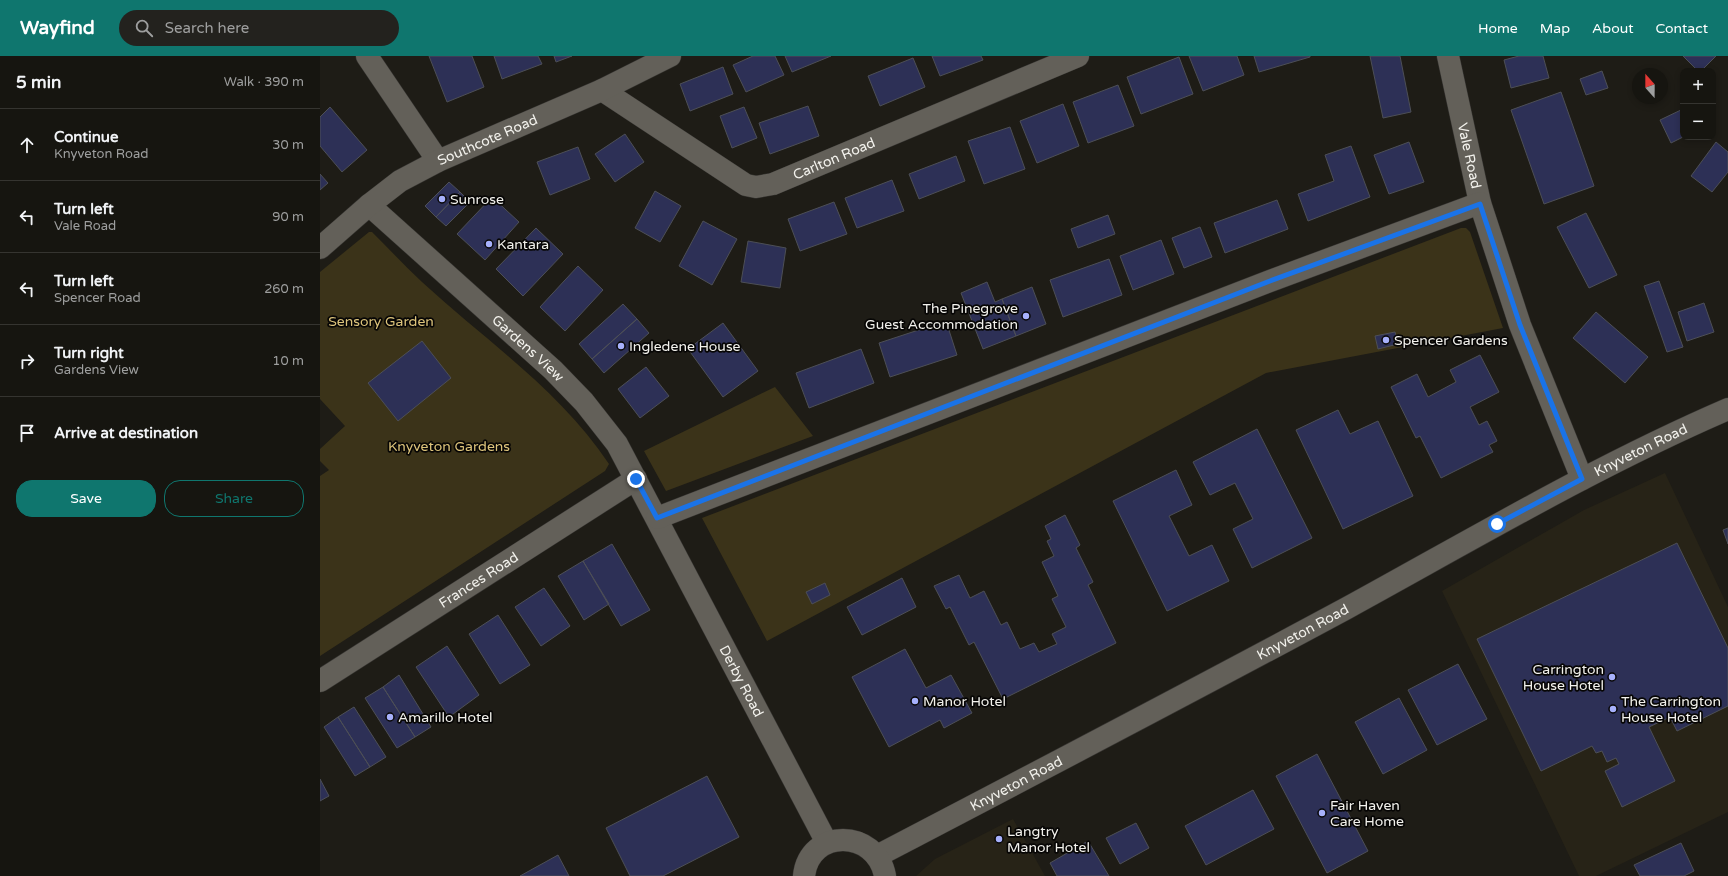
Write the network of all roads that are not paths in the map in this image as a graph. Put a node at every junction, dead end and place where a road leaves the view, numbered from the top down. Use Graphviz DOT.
graph roads {
  1 [pos="367,56"];
  2 [pos="670,56"];
  3 [pos="1078,56"];
  4 [pos="1448,56"];
  5 [pos="602,90"];
  6 [pos="438,161"];
  7 [pos="1480,204"];
  8 [pos="369,205"];
  9 [pos="320,248"];
  10 [pos="1728,409"];
  11 [pos="636,479"];
  12 [pos="1582,479"];
  13 [pos="657,518"];
  14 [pos="320,681"];
  15 [pos="827,843"];
  16 [pos="877,856"];
  17 [pos="804,876"];
  18 [pos="885,876"];
  1 -- 6 [label="street"];
  2 -- 5 [label="street, Southcote Road"];
  3 -- 5 [label="street, Carlton Road"];
  4 -- 7 [label="street, Vale Road"];
  5 -- 6 [label="street, Southcote Road"];
  6 -- 8 [label="street, Southcote Road"];
  7 -- 12 [label="street, Vale Road"];
  7 -- 13 [label="street"];
  8 -- 9 [label="street, Southcote Road"];
  8 -- 11 [label="street, Gardens View"];
  10 -- 12 [label="street, Knyveton Road"];
  11 -- 13 [label="street, Gardens View"];
  11 -- 14 [label="street, Frances Road"];
  12 -- 16 [label="street, Knyveton Road"];
  13 -- 15 [label="street, Derby Road"];
  15 -- 16 [label="street"];
  15 -- 17 [label="street"];
  16 -- 18 [label="street"];
}
